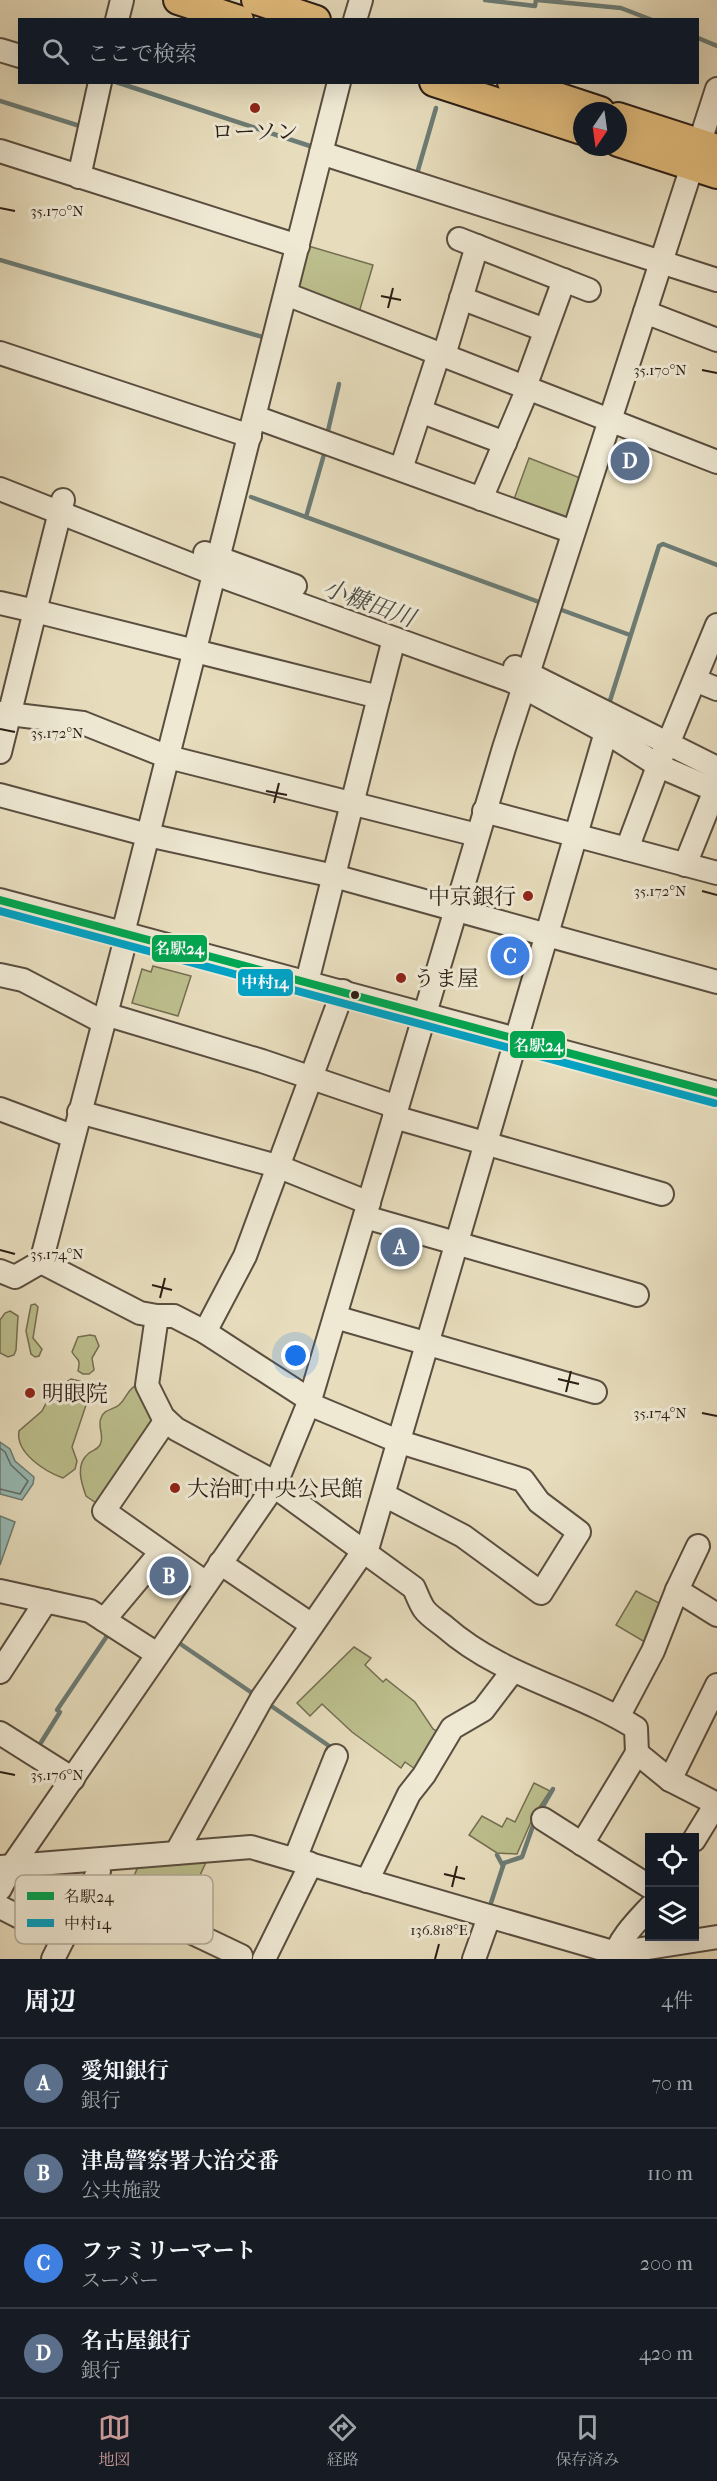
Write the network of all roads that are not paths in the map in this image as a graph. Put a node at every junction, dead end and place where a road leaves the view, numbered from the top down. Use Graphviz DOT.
graph roads {
  1 [pos="122,0"];
  2 [pos="178,0"];
  3 [pos="256,0"];
  4 [pos="360,0"];
  5 [pos="118,18"];
  6 [pos="233,18"];
  7 [pos="310,18"];
  8 [pos="356,18"];
  9 [pos="0,38"];
  10 [pos="18,43"];
  11 [pos="0,50"];
  12 [pos="18,55"];
  13 [pos="99,84"];
  14 [pos="338,84"];
  15 [pos="440,84"];
  16 [pos="518,84"];
  17 [pos="717,89"];
  18 [pos="573,102"];
  19 [pos="627,121"];
  20 [pos="573,127"];
  21 [pos="627,144"];
  22 [pos="0,152"];
  23 [pos="321,153"];
  24 [pos="706,158"];
  25 [pos="79,177"];
  26 [pos="298,246"];
  27 [pos="661,262"];
  28 [pos="564,280"];
  29 [pos="717,280"];
  30 [pos="589,290"];
  31 [pos="286,294"];
  32 [pos="461,298"];
  33 [pos="645,312"];
  34 [pos="545,330"];
  35 [pos="717,340"];
  36 [pos="0,353"];
  37 [pos="441,354"];
  38 [pos="526,387"];
  39 [pos="420,411"];
  40 [pos="610,420"];
  41 [pos="253,426"];
  42 [pos="505,443"];
  43 [pos="717,462"];
  44 [pos="401,469"];
  45 [pos="0,473"];
  46 [pos="0,489"];
  47 [pos="481,499"];
  48 [pos="62,506"];
  49 [pos="573,532"];
  50 [pos="217,567"];
  51 [pos="0,603"];
  52 [pos="35,612"];
  53 [pos="717,625"];
  54 [pos="394,639"];
  55 [pos="195,651"];
  56 [pos="525,679"];
  57 [pos="695,680"];
  58 [pos="717,689"];
  59 [pos="379,697"];
  60 [pos="4,714"];
  61 [pos="606,732"];
  62 [pos="0,752"];
  63 [pos="664,753"];
  64 [pos="168,757"];
  65 [pos="716,783"];
  66 [pos="0,795"];
  67 [pos="352,804"];
  68 [pos="484,811"];
  69 [pos="148,835"];
  70 [pos="477,835"];
  71 [pos="576,835"];
  72 [pos="627,849"];
  73 [pos="685,865"];
  74 [pos="717,873"];
  75 [pos="334,876"];
  76 [pos="0,900"];
  77 [pos="455,910"];
  78 [pos="125,934"];
  79 [pos="547,935"];
  80 [pos="0,975"];
  81 [pos="308,982"];
  82 [pos="717,982"];
  83 [pos="343,992"];
  84 [pos="424,1013"];
  85 [pos="104,1018"];
  86 [pos="517,1038"];
  87 [pos="311,1077"];
  88 [pos="717,1093"];
  89 [pos="0,1109"];
  90 [pos="79,1112"];
  91 [pos="395,1112"];
  92 [pos="72,1136"];
  93 [pos="487,1143"];
  94 [pos="277,1166"];
  95 [pos="662,1194"];
  96 [pos="367,1210"];
  97 [pos="458,1243"];
  98 [pos="41,1262"];
  99 [pos="0,1271"];
  100 [pos="637,1295"];
  101 [pos="157,1316"];
  102 [pos="335,1317"];
  103 [pos="205,1332"];
  104 [pos="428,1344"];
  105 [pos="595,1392"];
  106 [pos="310,1402"];
  107 [pos="166,1420"];
  108 [pos="400,1442"];
  109 [pos="275,1484"];
  110 [pos="384,1496"];
  111 [pos="698,1545"];
  112 [pos="161,1552"];
  113 [pos="366,1553"];
  114 [pos="220,1563"];
  115 [pos="206,1583"];
  116 [pos="677,1590"];
  117 [pos="0,1591"];
  118 [pos="46,1601"];
  119 [pos="717,1615"];
  120 [pos="104,1620"];
  121 [pos="312,1625"];
  122 [pos="157,1654"];
  123 [pos="0,1672"];
  124 [pos="512,1672"];
  125 [pos="717,1685"];
  126 [pos="618,1717"];
  127 [pos="0,1733"];
  128 [pos="637,1753"];
  129 [pos="336,1756"];
  130 [pos="73,1779"];
  131 [pos="670,1780"];
  132 [pos="717,1804"];
  133 [pos="543,1819"];
  134 [pos="698,1833"];
  135 [pos="582,1844"];
  136 [pos="176,1854"];
  137 [pos="105,1860"];
  138 [pos="302,1861"];
  139 [pos="6,1867"];
  140 [pos="97,1875"];
  141 [pos="367,1881"];
  142 [pos="645,1884"];
  143 [pos="0,1889"];
  144 [pos="0,1907"];
  145 [pos="645,1912"];
  146 [pos="489,1917"];
  147 [pos="15,1918"];
  148 [pos="717,1937"];
  149 [pos="213,1943"];
  150 [pos="615,1956"];
  151 [pos="243,1958"];
  152 [pos="264,1959"];
  153 [pos="474,1959"];
  1 -- 5 [label="street"];
  2 -- 6 [label="main road"];
  3 -- 7 [label="main road"];
  4 -- 8 [label="street"];
  9 -- 10 [label="street"];
  11 -- 12 [label="street"];
  13 -- 25 [label="street"];
  14 -- 23 [label="street"];
  15 -- 20 [label="main road"];
  16 -- 18 [label="main road"];
  17 -- 24 [label="street"];
  19 -- 24 [label="main road"];
  21 -- 24 [label="main road"];
  22 -- 25 [label="street"];
  23 -- 26 [label="street"];
  23 -- 27 [label="street"];
  24 -- 27 [label="street"];
  25 -- 26 [label="street"];
  26 -- 31 [label="street"];
  27 -- 29 [label="street"];
  27 -- 33 [label="street"];
  28 -- 30 [label="street"];
  28 -- 32 [label="street"];
  28 -- 34 [label="street"];
  31 -- 37 [label="street"];
  31 -- 41 [label="street"];
  32 -- 34 [label="street"];
  32 -- 37 [label="street"];
  33 -- 35 [label="street"];
  33 -- 40 [label="street"];
  34 -- 38 [label="street"];
  36 -- 41 [label="street"];
  37 -- 38 [label="street"];
  37 -- 39 [label="street"];
  38 -- 40 [label="street"];
  38 -- 42 [label="street"];
  39 -- 42 [label="street"];
  39 -- 44 [label="street"];
  40 -- 43 [label="street"];
  40 -- 49 [label="street"];
  41 -- 44 [label="street"];
  41 -- 50 [label="street"];
  42 -- 47 [label="street"];
  44 -- 47 [label="street"];
  45 -- 48 [label="street"];
  46 -- 48 [label="street"];
  47 -- 49 [label="street"];
  48 -- 50 [label="street"];
  48 -- 52 [label="street"];
  49 -- 56 [label="street"];
  50 -- 54 [label="street"];
  50 -- 55 [label="street"];
  50 -- 56 [label="street"];
  51 -- 52 [label="street"];
  52 -- 55 [label="street"];
  52 -- 60 [label="street"];
  53 -- 57 [label="street"];
  54 -- 56 [label="street"];
  54 -- 59 [label="street"];
  55 -- 59 [label="street"];
  55 -- 64 [label="street"];
  56 -- 61 [label="street"];
  56 -- 63 [label="street"];
  56 -- 68 [label="street"];
  57 -- 58 [label="street"];
  57 -- 63 [label="street"];
  59 -- 67 [label="street"];
  60 -- 62 [label="street"];
  60 -- 64 [label="street"];
  61 -- 63 [label="street"];
  61 -- 71 [label="street"];
  63 -- 65 [label="street"];
  63 -- 72 [label="street"];
  64 -- 67 [label="street"];
  64 -- 69 [label="street"];
  65 -- 73 [label="street"];
  66 -- 69 [label="street"];
  67 -- 70 [label="street"];
  67 -- 75 [label="street"];
  68 -- 70 [label="street"];
  68 -- 71 [label="street"];
  69 -- 75 [label="street"];
  69 -- 78 [label="street"];
  70 -- 77 [label="street"];
  71 -- 72 [label="street"];
  71 -- 79 [label="street"];
  72 -- 73 [label="street"];
  73 -- 74 [label="street"];
  75 -- 77 [label="street"];
  75 -- 81 [label="street"];
  76 -- 78 [label="street"];
  77 -- 79 [label="street"];
  77 -- 84 [label="street"];
  78 -- 81 [label="street"];
  78 -- 85 [label="street"];
  79 -- 82 [label="street"];
  79 -- 86 [label="street"];
  80 -- 85 [label="street"];
  81 -- 83 [label="street"];
  83 -- 84 [label="street"];
  83 -- 87 [label="street"];
  84 -- 86 [label="street"];
  84 -- 91 [label="street"];
  85 -- 87 [label="street"];
  85 -- 90 [label="street"];
  86 -- 88 [label="street"];
  86 -- 93 [label="street"];
  87 -- 91 [label="street"];
  87 -- 94 [label="street"];
  89 -- 92 [label="street"];
  90 -- 92 [label="street"];
  90 -- 94 [label="street"];
  91 -- 93 [label="street"];
  91 -- 96 [label="street"];
  92 -- 98 [label="street"];
  93 -- 95 [label="street"];
  93 -- 97 [label="street"];
  94 -- 96 [label="street"];
  94 -- 103 [label="street"];
  96 -- 97 [label="street"];
  96 -- 102 [label="street"];
  97 -- 100 [label="street"];
  97 -- 104 [label="street"];
  98 -- 99 [label="street"];
  98 -- 101 [label="street"];
  101 -- 103 [label="street"];
  101 -- 107 [label="street"];
  102 -- 104 [label="street"];
  102 -- 106 [label="street"];
  103 -- 106 [label="street"];
  104 -- 105 [label="street"];
  104 -- 108 [label="street"];
  106 -- 108 [label="street"];
  106 -- 109 [label="street"];
  107 -- 109 [label="street"];
  107 -- 112 [label="street"];
  108 -- 110 [label="street"];
  108 -- 110 [label="street"];
  109 -- 113 [label="street"];
  109 -- 114 [label="street"];
  110 -- 113 [label="street"];
  111 -- 116 [label="street"];
  112 -- 115 [label="street"];
  112 -- 120 [label="street"];
  113 -- 121 [label="street"];
  113 -- 124 [label="street"];
  114 -- 115 [label="street"];
  114 -- 121 [label="street"];
  115 -- 122 [label="street"];
  116 -- 119 [label="street"];
  116 -- 126 [label="street"];
  117 -- 118 [label="street"];
  118 -- 120 [label="street"];
  118 -- 123 [label="street"];
  120 -- 122 [label="street"];
  121 -- 136 [label="street"];
  122 -- 130 [label="street"];
  124 -- 126 [label="street"];
  124 -- 141 [label="street"];
  125 -- 131 [label="street"];
  126 -- 128 [label="street"];
  127 -- 130 [label="street"];
  128 -- 131 [label="street"];
  128 -- 135 [label="street"];
  129 -- 138 [label="street"];
  130 -- 139 [label="street"];
  131 -- 132 [label="street"];
  132 -- 134 [label="street"];
  133 -- 135 [label="street"];
  135 -- 142 [label="street"];
  136 -- 137 [label="street"];
  136 -- 138 [label="street"];
  137 -- 139 [label="street"];
  137 -- 140 [label="street"];
  138 -- 141 [label="street"];
  138 -- 152 [label="street"];
  139 -- 143 [label="street"];
  141 -- 146 [label="street"];
  144 -- 147 [label="street"];
  145 -- 150 [label="street"];
  146 -- 150 [label="street"];
  146 -- 153 [label="street"];
  148 -- 150 [label="street"];
  149 -- 151 [label="street"];
}
